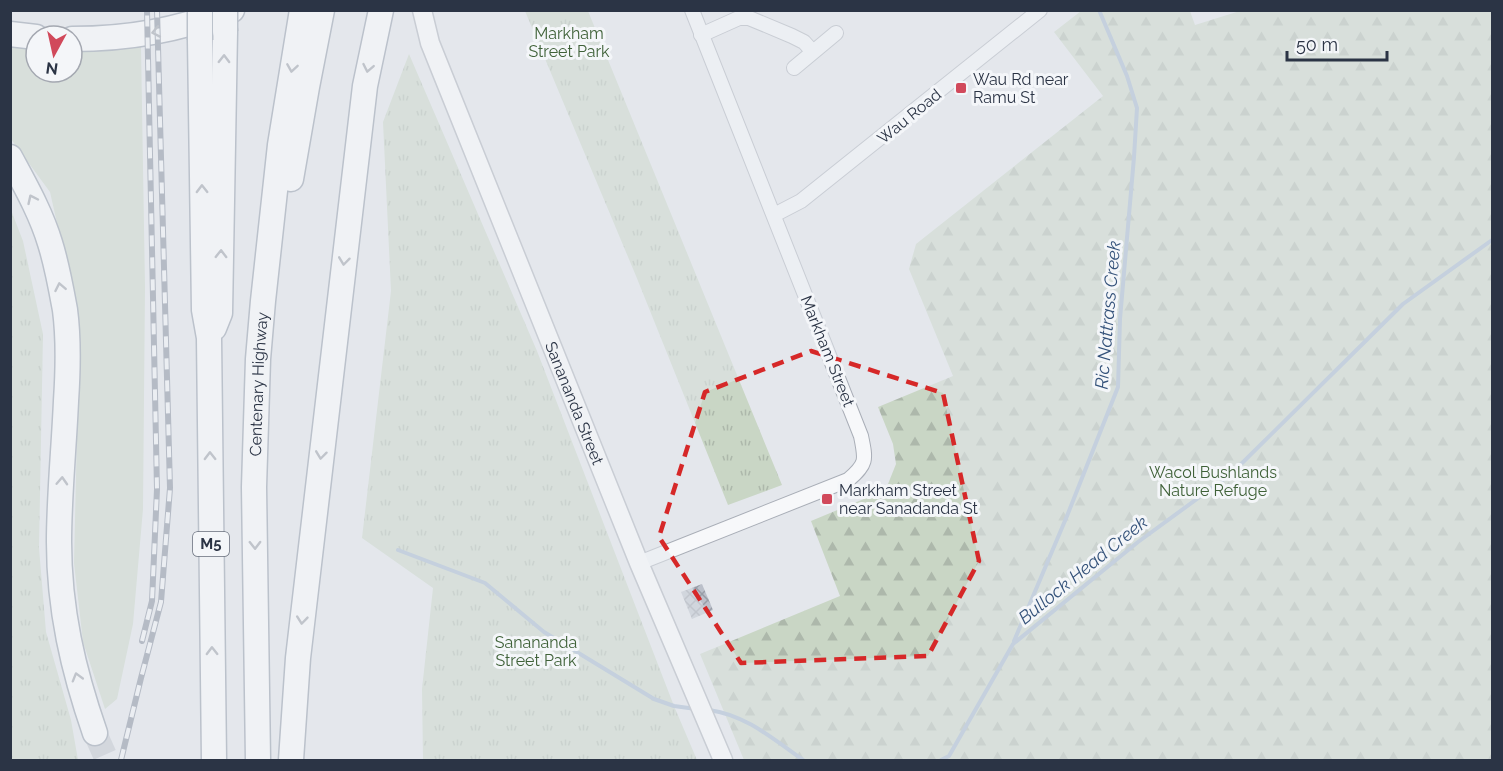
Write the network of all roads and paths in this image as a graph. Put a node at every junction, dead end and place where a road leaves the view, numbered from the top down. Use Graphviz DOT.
graph roads {
  1 [pos="200,10"];
  2 [pos="302,10"];
  3 [pos="322,10"];
  4 [pos="381,10"];
  5 [pos="422,10"];
  6 [pos="692,10"];
  7 [pos="1040,10"];
  8 [pos="227,17"];
  9 [pos="836,33"];
  10 [pos="701,35"];
  11 [pos="84,39"];
  12 [pos="813,52"];
  13 [pos="794,68"];
  14 [pos="10,157"];
  15 [pos="774,215"];
  16 [pos="267,257"];
  17 [pos="209,338"];
  18 [pos="639,562"];
  19 [pos="95,733"];
  20 [pos="214,760"];
  21 [pos="258,760"];
  22 [pos="291,760"];
  23 [pos="723,760"];
  17 -- 1 [label="highway, M5, one-way, bridge"];
  2 -- 16 [label="highway, Centenary Highway, one-way"];
  3 -- 16 [label="highway"];
  4 -- 22 [label="highway, one-way"];
  5 -- 18 [label="street, Sanananda Street"];
  6 -- 10 [label="street, Markham Street"];
  7 -- 15 [label="street, Wau Road"];
  8 -- 11 [label="highway, one-way"];
  17 -- 8 [label="highway, one-way"];
  9 -- 12 [label="street"];
  10 -- 12 [label="street"];
  10 -- 15 [label="street, Markham Street"];
  12 -- 13 [label="street"];
  19 -- 14 [label="highway, one-way"];
  15 -- 18 [label="street, Markham Street"];
  16 -- 21 [label="highway, Centenary Highway, one-way"];
  20 -- 17 [label="highway, M5, one-way"];
  18 -- 23 [label="street, Sanananda Street"];
}
